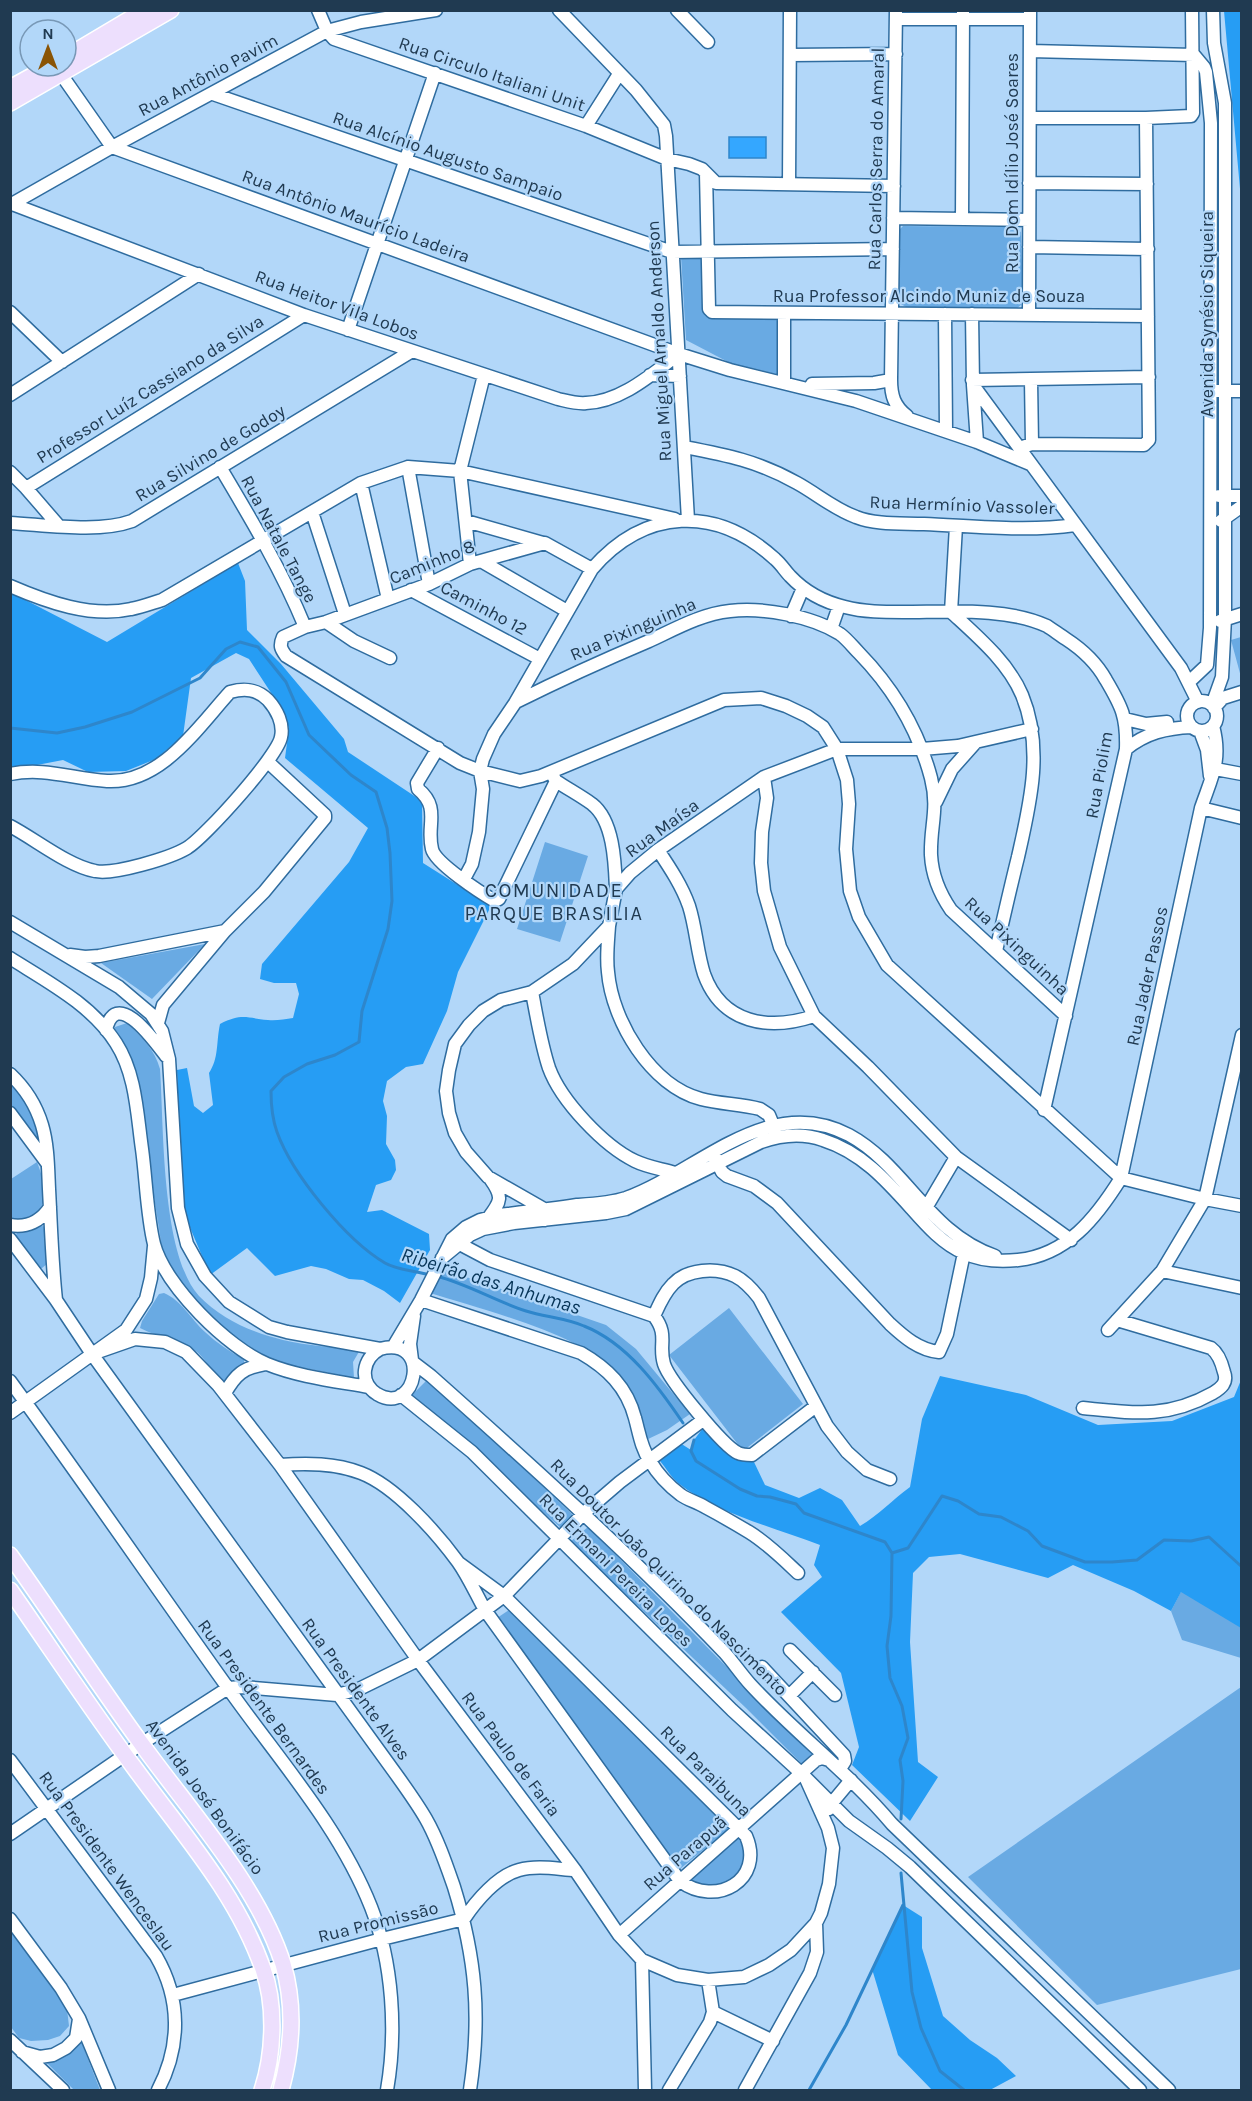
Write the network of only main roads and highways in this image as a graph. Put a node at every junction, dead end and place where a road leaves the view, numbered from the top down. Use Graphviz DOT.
graph roads {
  1 [pos="145,10"];
  2 [pos="171,10"];
  3 [pos="78,50"];
  4 [pos="78,57"];
  5 [pos="43,78"];
  6 [pos="10,103"];
  7 [pos="10,1555"];
  8 [pos="10,1590"];
  9 [pos="262,2091"];
  10 [pos="281,2091"];
  1 -- 3 [label="main road"];
  2 -- 4 [label="main road"];
  5 -- 6 [label="main road"];
  7 -- 10 [label="main road, Avenida José Bonifácio"];
  8 -- 9 [label="main road"];
}
